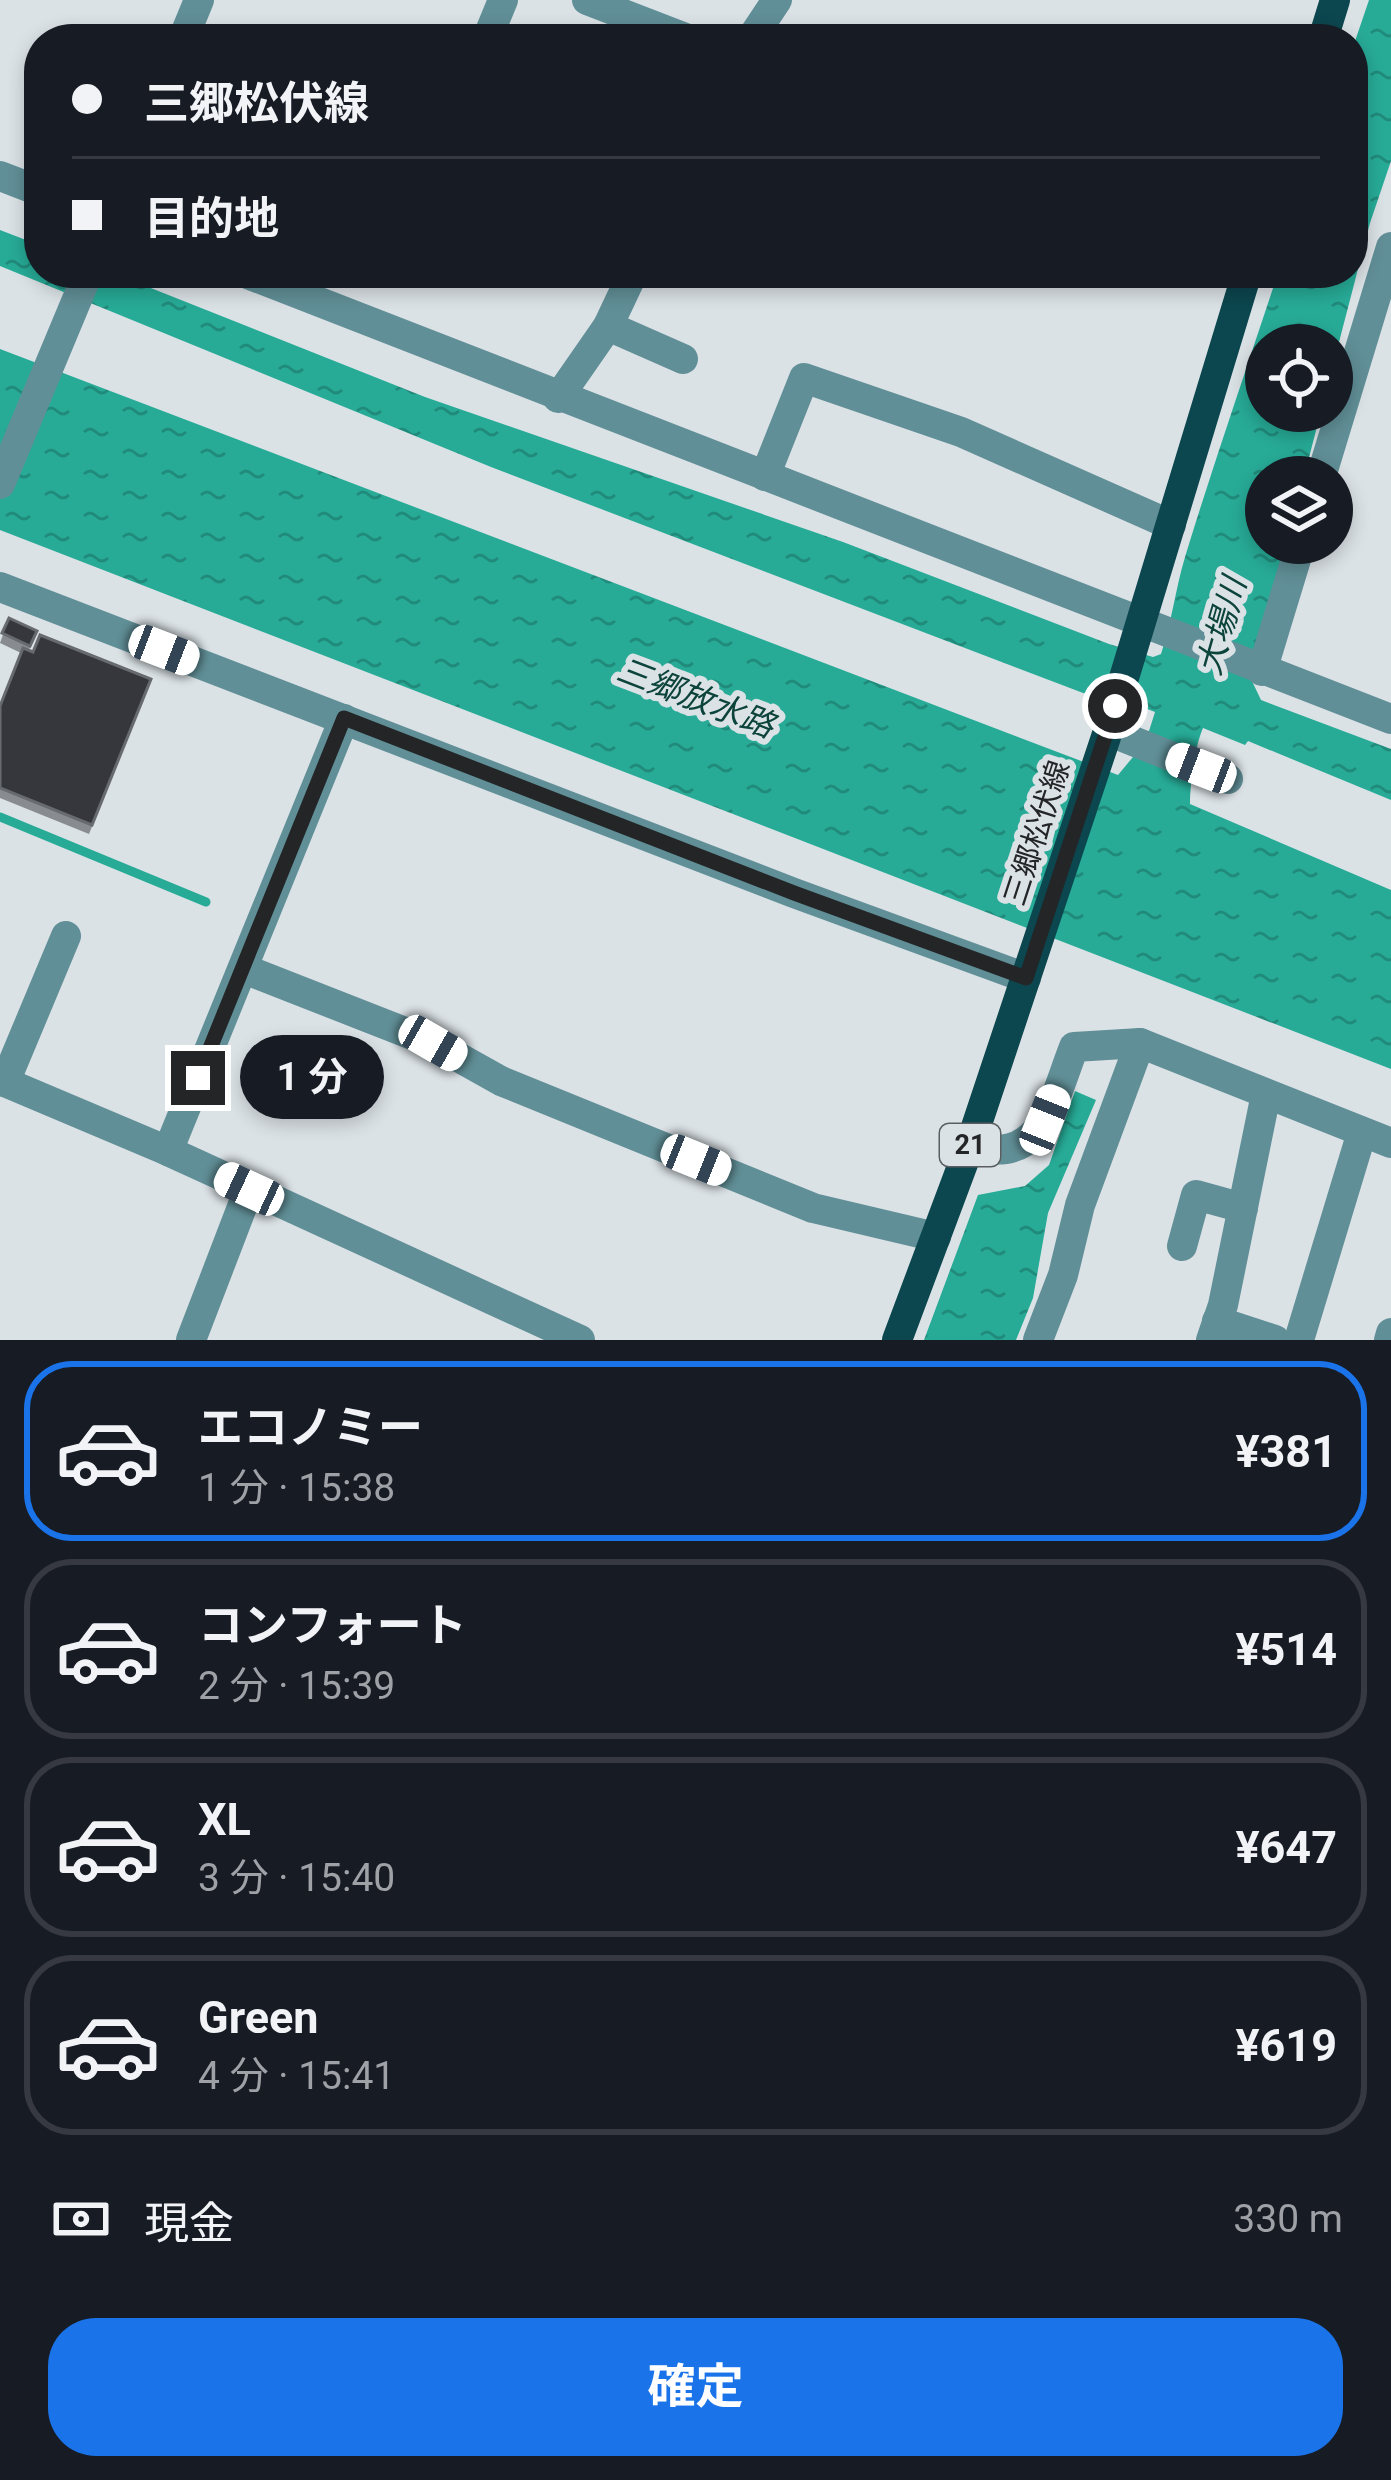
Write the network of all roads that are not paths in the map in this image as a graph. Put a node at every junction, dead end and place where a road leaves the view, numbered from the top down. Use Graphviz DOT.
graph roads {
  1 [pos="587,0"];
  2 [pos="649,24"];
  3 [pos="1391,247"];
  4 [pos="82,288"];
  5 [pos="283,288"];
  6 [pos="626,288"];
  7 [pos="1242,288"];
  8 [pos="608,326"];
  9 [pos="683,359"];
  10 [pos="558,398"];
  11 [pos="1327,456"];
  12 [pos="765,476"];
  13 [pos="0,484"];
  14 [pos="1171,525"];
  15 [pos="1294,564"];
  16 [pos="0,587"];
  17 [pos="1146,632"];
  18 [pos="1259,669"];
  19 [pos="344,718"];
  20 [pos="1391,719"];
  21 [pos="1115,729"];
  22 [pos="1215,773"];
  23 [pos="66,936"];
  24 [pos="244,969"];
  25 [pos="1026,978"];
  26 [pos="1140,1042"];
  27 [pos="2,1081"];
  28 [pos="1266,1094"];
  29 [pos="1377,1138"];
  30 [pos="970,1144"];
  31 [pos="168,1151"];
  32 [pos="249,1189"];
  33 [pos="1243,1208"];
  34 [pos="936,1238"];
  35 [pos="1182,1246"];
  36 [pos="1214,1330"];
  37 [pos="191,1340"];
  38 [pos="580,1340"];
  39 [pos="897,1340"];
  40 [pos="1038,1340"];
  41 [pos="1276,1340"];
  42 [pos="1299,1340"];
  1 -- 2 [label="street"];
  3 -- 11 [label="street"];
  4 -- 13 [label="street"];
  5 -- 10 [label="street"];
  6 -- 8 [label="street"];
  7 -- 14 [label="main road, 三郷松伏線 / 21"];
  8 -- 9 [label="street"];
  8 -- 10 [label="street"];
  10 -- 12 [label="street"];
  12 -- 14 [label="street"];
  12 -- 17 [label="street"];
  14 -- 17 [label="main road, 三郷松伏線 / 21"];
  15 -- 18 [label="street"];
  16 -- 19 [label="street"];
  17 -- 18 [label="street"];
  17 -- 21 [label="main road, 三郷松伏線 / 21"];
  18 -- 20 [label="street"];
  19 -- 24 [label="street"];
  19 -- 25 [label="street"];
  21 -- 22 [label="street"];
  21 -- 25 [label="main road, 三郷松伏線 / 21"];
  23 -- 27 [label="street"];
  24 -- 31 [label="street"];
  24 -- 34 [label="street"];
  25 -- 30 [label="main road, 三郷松伏線 / 21"];
  26 -- 28 [label="street"];
  26 -- 30 [label="street"];
  26 -- 40 [label="street"];
  27 -- 31 [label="street"];
  28 -- 29 [label="street"];
  28 -- 33 [label="street"];
  29 -- 42 [label="street"];
  30 -- 34 [label="main road, 三郷松伏線 / 21"];
  31 -- 32 [label="street"];
  32 -- 37 [label="street"];
  32 -- 38 [label="street"];
  33 -- 35 [label="street"];
  33 -- 36 [label="street"];
  34 -- 39 [label="main road, 三郷松伏線 / 21"];
  36 -- 41 [label="street"];
}
